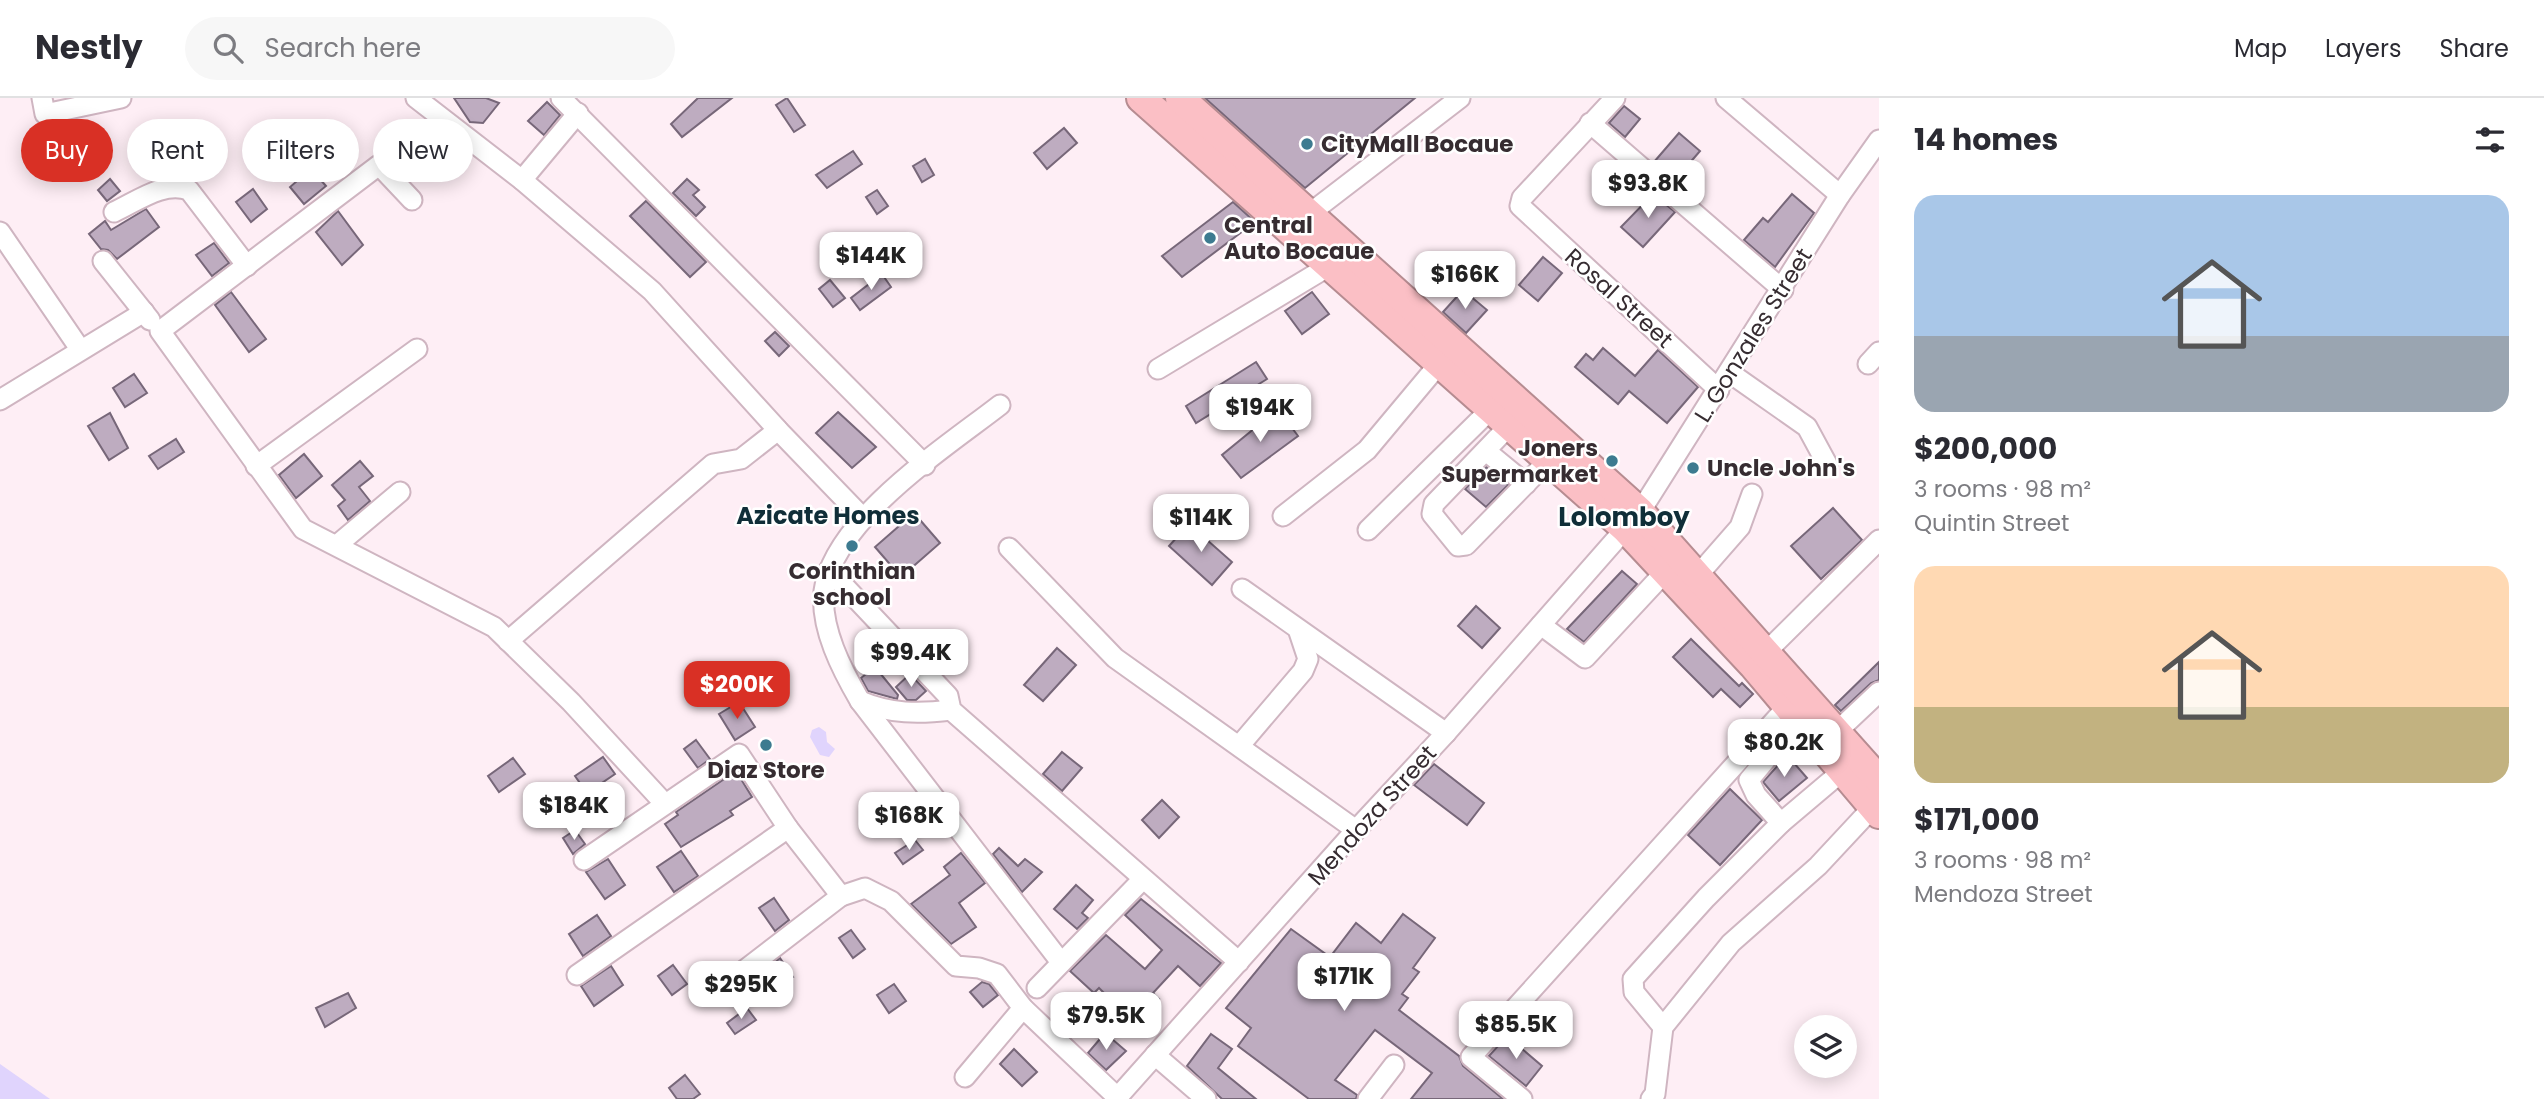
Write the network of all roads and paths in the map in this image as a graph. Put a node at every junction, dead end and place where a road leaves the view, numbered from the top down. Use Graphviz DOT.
graph roads {
  1 [pos="42,98"];
  2 [pos="121,98"];
  3 [pos="416,98"];
  4 [pos="561,98"];
  5 [pos="1460,98"];
  6 [pos="1615,98"];
  7 [pos="1726,98"];
  8 [pos="99,101"];
  9 [pos="1157,101"];
  10 [pos="578,113"];
  11 [pos="1590,123"];
  12 [pos="1879,140"];
  13 [pos="522,180"];
  14 [pos="1840,195"];
  15 [pos="412,200"];
  16 [pos="114,212"];
  17 [pos="1309,214"];
  18 [pos="0,232"];
  19 [pos="103,261"];
  20 [pos="247,266"];
  21 [pos="1329,266"];
  22 [pos="1783,290"];
  23 [pos="144,312"];
  24 [pos="160,331"];
  25 [pos="80,349"];
  26 [pos="417,349"];
  27 [pos="1439,364"];
  28 [pos="1158,369"];
  29 [pos="1725,382"];
  30 [pos="0,400"];
  31 [pos="1000,405"];
  32 [pos="1499,418"];
  33 [pos="778,430"];
  34 [pos="1486,451"];
  35 [pos="1549,460"];
  36 [pos="1827,464"];
  37 [pos="925,465"];
  38 [pos="256,466"];
  39 [pos="1526,484"];
  40 [pos="400,492"];
  41 [pos="1752,494"];
  42 [pos="1283,516"];
  43 [pos="862,517"];
  44 [pos="1633,520"];
  45 [pos="1368,530"];
  46 [pos="1879,540"];
  47 [pos="337,545"];
  48 [pos="1009,548"];
  49 [pos="829,570"];
  50 [pos="1665,572"];
  51 [pos="1698,575"];
  52 [pos="1242,589"];
  53 [pos="1541,625"];
  54 [pos="1299,632"];
  55 [pos="508,641"];
  56 [pos="1760,658"];
  57 [pos="1879,692"];
  58 [pos="860,701"];
  59 [pos="951,710"];
  60 [pos="1799,710"];
  61 [pos="1446,733"];
  62 [pos="1829,739"];
  63 [pos="1240,745"];
  64 [pos="1851,764"];
  65 [pos="1879,780"];
  66 [pos="665,804"];
  67 [pos="1876,811"];
  68 [pos="1781,824"];
  69 [pos="788,828"];
  70 [pos="1356,830"];
  71 [pos="584,860"];
  72 [pos="1142,880"];
  73 [pos="841,896"];
  74 [pos="1060,961"];
  75 [pos="1239,962"];
  76 [pos="577,975"];
  77 [pos="1037,988"];
  78 [pos="716,992"];
  79 [pos="1023,1007"];
  80 [pos="1663,1027"];
  81 [pos="1155,1055"];
  82 [pos="1394,1065"];
  83 [pos="965,1077"];
  84 [pos="1117,1098"];
  85 [pos="1206,1099"];
  86 [pos="1368,1099"];
  87 [pos="1522,1099"];
  88 [pos="1651,1099"];
  1 -- 8 [label="street"];
  2 -- 8 [label="street"];
  3 -- 13 [label="street"];
  4 -- 10 [label="street"];
  5 -- 17 [label="street"];
  6 -- 11 [label="street"];
  7 -- 14 [label="street"];
  9 -- 17 [label="highway"];
  9 -- 21 [label="highway"];
  10 -- 13 [label="street"];
  10 -- 37 [label="street"];
  11 -- 22 [label="street"];
  11 -- 29 [label="street, Rosal Street"];
  12 -- 14 [label="street, L. Gonzales Street"];
  13 -- 33 [label="street"];
  14 -- 22 [label="street, L. Gonzales Street"];
  15 -- 20 [label="street"];
  16 -- 20 [label="street"];
  17 -- 44 [label="highway"];
  18 -- 25 [label="street"];
  19 -- 23 [label="street"];
  20 -- 24 [label="street"];
  21 -- 27 [label="highway"];
  21 -- 28 [label="street"];
  22 -- 29 [label="street, L. Gonzales Street"];
  23 -- 24 [label="street"];
  23 -- 25 [label="street"];
  24 -- 38 [label="street"];
  25 -- 30 [label="street"];
  26 -- 38 [label="street"];
  27 -- 32 [label="highway"];
  27 -- 42 [label="street"];
  29 -- 36 [label="street, Rosal Street"];
  29 -- 44 [label="street, L. Gonzales Street"];
  31 -- 37 [label="street"];
  32 -- 34 [label="street"];
  32 -- 35 [label="highway"];
  32 -- 45 [label="street"];
  33 -- 43 [label="street"];
  33 -- 55 [label="street"];
  34 -- 39 [label="street"];
  34 -- 39 [label="street"];
  35 -- 39 [label="street"];
  35 -- 44 [label="highway"];
  37 -- 43 [label="street"];
  38 -- 47 [label="street"];
  40 -- 47 [label="street"];
  41 -- 51 [label="street"];
  43 -- 49 [label="street"];
  44 -- 50 [label="highway"];
  44 -- 51 [label="highway"];
  44 -- 53 [label="street, Mendoza Street"];
  46 -- 56 [label="street"];
  47 -- 55 [label="street"];
  48 -- 63 [label="street"];
  49 -- 58 [label="street"];
  49 -- 59 [label="street"];
  50 -- 53 [label="street"];
  50 -- 56 [label="highway"];
  51 -- 56 [label="highway"];
  52 -- 54 [label="street"];
  53 -- 61 [label="street, Mendoza Street"];
  54 -- 61 [label="street"];
  54 -- 63 [label="street"];
  55 -- 66 [label="street"];
  56 -- 60 [label="highway"];
  57 -- 62 [label="street"];
  58 -- 59 [label="street"];
  58 -- 74 [label="street"];
  59 -- 72 [label="street"];
  60 -- 62 [label="highway"];
  60 -- 68 [label="street"];
  60 -- 87 [label="street"];
  61 -- 70 [label="street, Mendoza Street"];
  62 -- 64 [label="highway"];
  63 -- 70 [label="street"];
  64 -- 65 [label="highway"];
  64 -- 67 [label="highway"];
  64 -- 68 [label="street"];
  66 -- 69 [label="street"];
  66 -- 71 [label="street"];
  67 -- 80 [label="street"];
  68 -- 80 [label="street"];
  69 -- 73 [label="street"];
  69 -- 76 [label="street"];
  70 -- 75 [label="street, Mendoza Street"];
  72 -- 74 [label="street"];
  72 -- 75 [label="street"];
  73 -- 78 [label="street"];
  73 -- 79 [label="street"];
  74 -- 77 [label="street"];
  75 -- 81 [label="street, Mendoza Street"];
  79 -- 83 [label="street"];
  79 -- 84 [label="street"];
  80 -- 88 [label="street"];
  81 -- 84 [label="street, Mendoza Street"];
  81 -- 85 [label="street"];
  82 -- 86 [label="street"];
}
